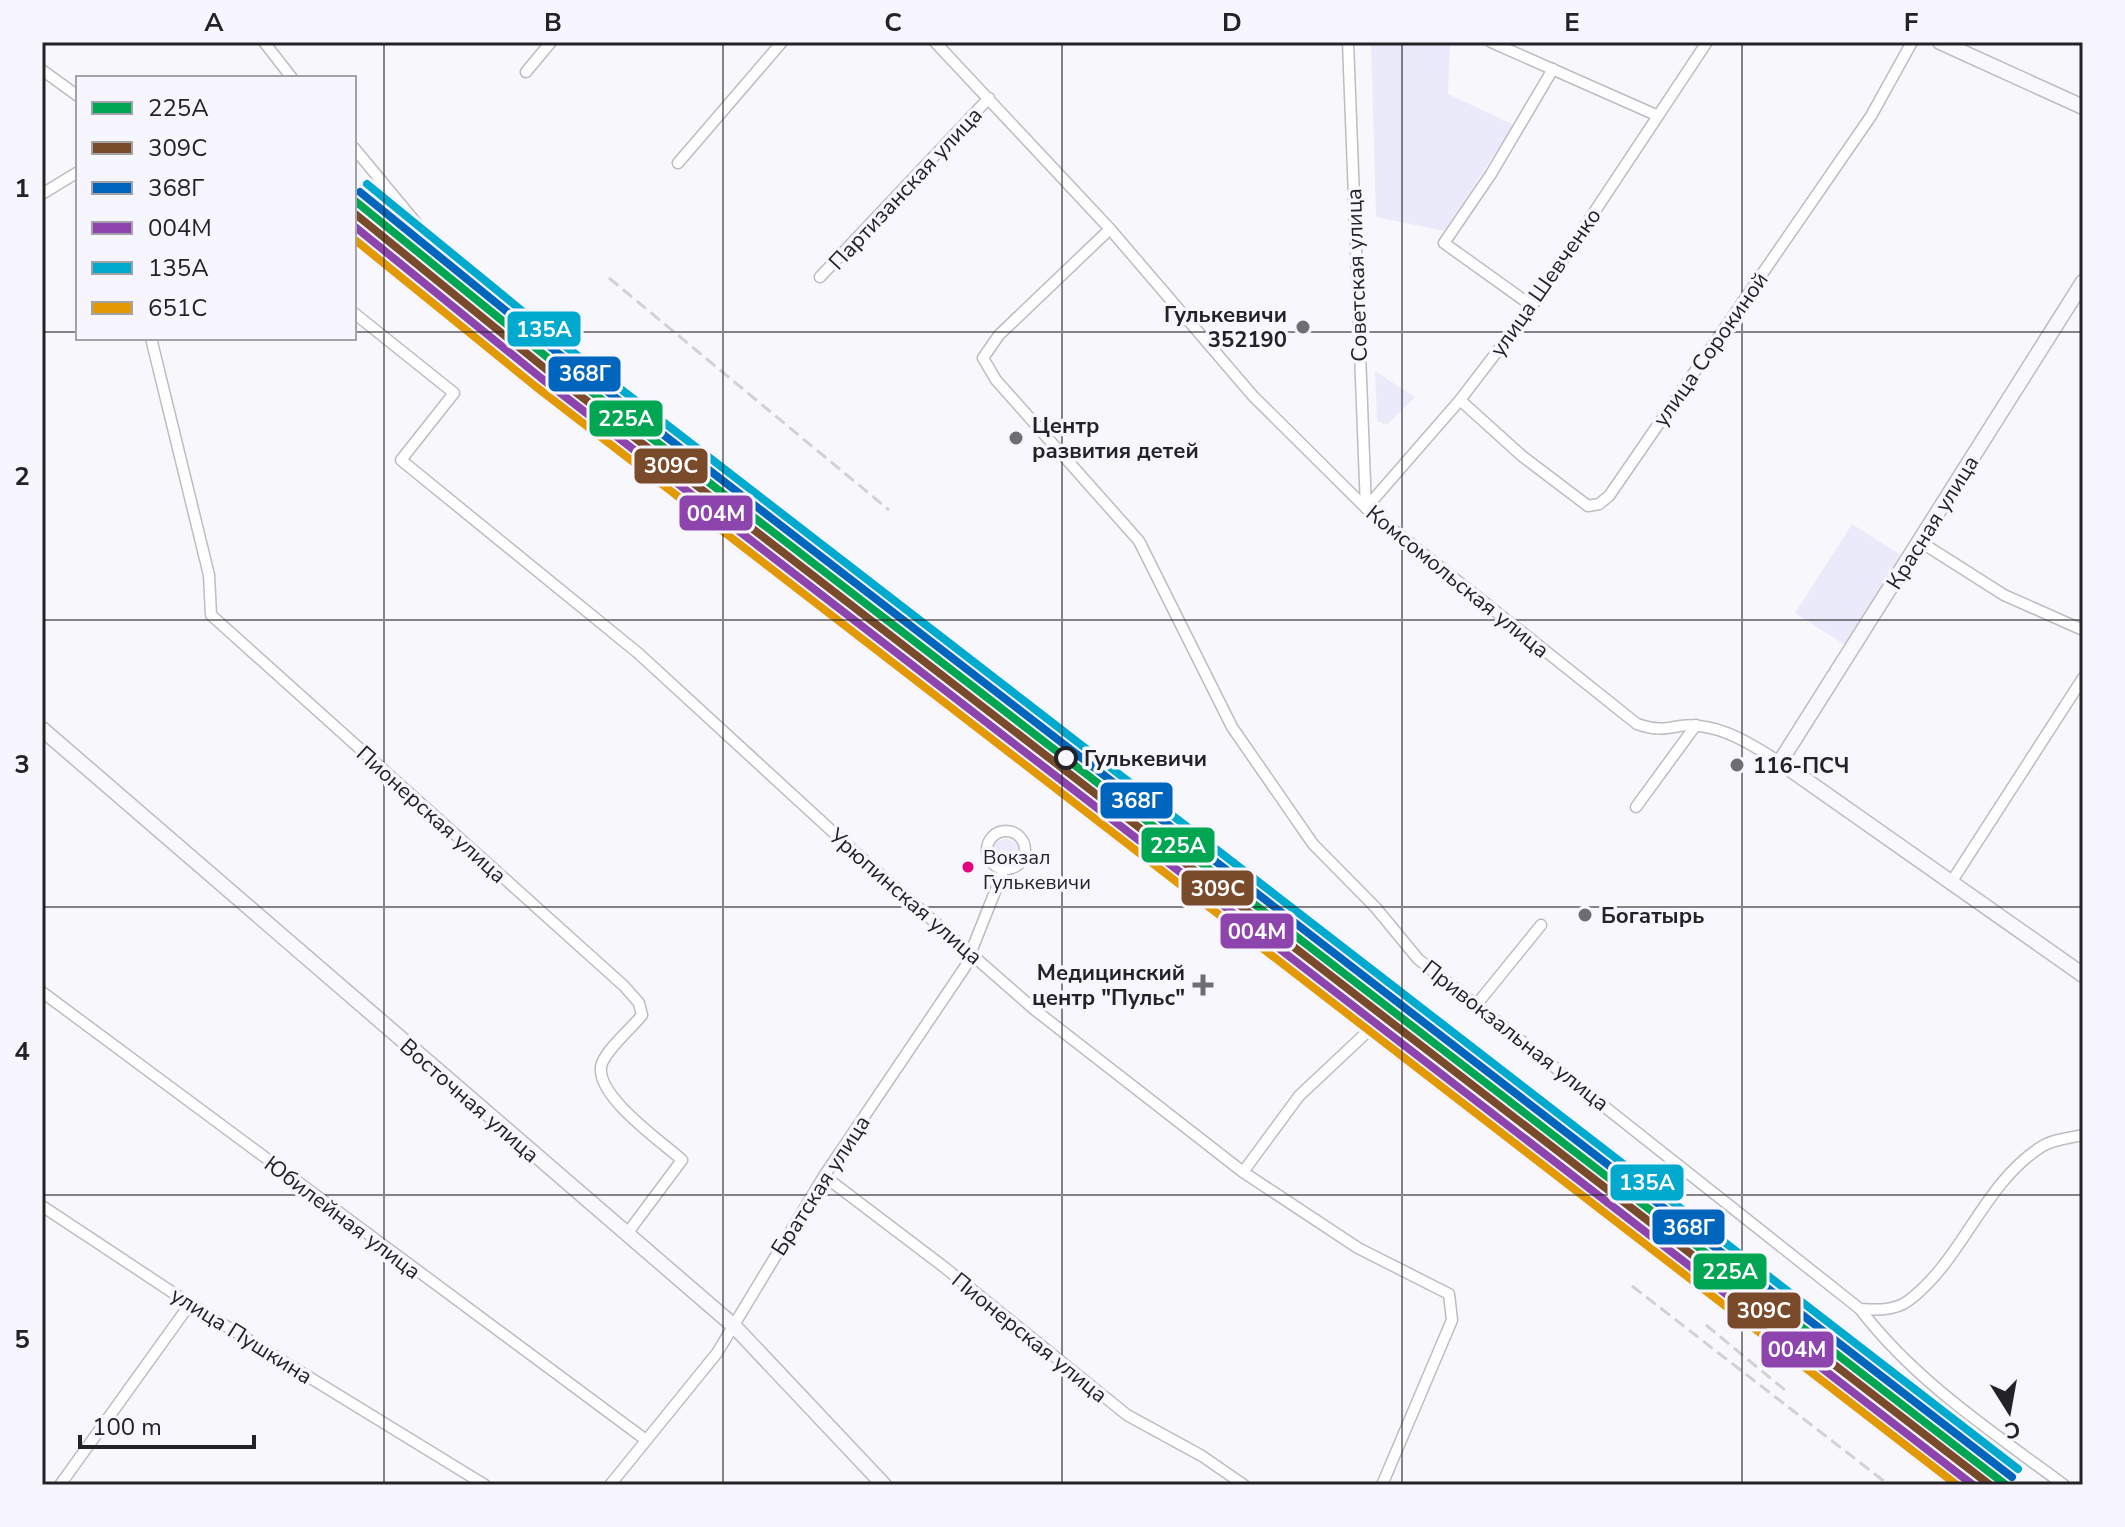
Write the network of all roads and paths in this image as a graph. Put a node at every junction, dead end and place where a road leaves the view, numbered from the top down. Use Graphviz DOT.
graph roads {
  1 [pos="264,42"];
  2 [pos="551,42"];
  3 [pos="782,42"];
  4 [pos="935,42"];
  5 [pos="1348,42"];
  6 [pos="1491,42"];
  7 [pos="1707,42"];
  8 [pos="1912,42"];
  9 [pos="1940,42"];
  10 [pos="1553,69"];
  11 [pos="42,70"];
  12 [pos="526,72"];
  13 [pos="290,76"];
  14 [pos="76,95"];
  15 [pos="989,98"];
  16 [pos="2083,107"];
  17 [pos="1656,115"];
  18 [pos="356,150"];
  19 [pos="678,163"];
  20 [pos="76,173"];
  21 [pos="42,194"];
  22 [pos="1110,229"];
  23 [pos="441,253"];
  24 [pos="820,277"];
  25 [pos="2083,282"];
  26 [pos="1532,306"];
  27 [pos="356,315"];
  28 [pos="151,340"];
  29 [pos="1460,400"];
  30 [pos="1366,508"];
  31 [pos="1919,541"];
  32 [pos="2083,630"];
  33 [pos="2083,678"];
  34 [pos="1696,725"];
  35 [pos="42,729"];
  36 [pos="1780,762"];
  37 [pos="1636,807"];
  38 [pos="1004,869"];
  39 [pos="1952,881"];
  40 [pos="1541,925"];
  41 [pos="970,952"];
  42 [pos="2083,975"];
  43 [pos="42,992"];
  44 [pos="1477,1004"];
  45 [pos="1365,1034"];
  46 [pos="2083,1135"];
  47 [pos="1243,1172"];
  48 [pos="824,1176"];
  49 [pos="42,1206"];
  50 [pos="626,1235"];
  51 [pos="190,1304"];
  52 [pos="1860,1309"];
  53 [pos="734,1326"];
  54 [pos="646,1440"];
  55 [pos="60,1485"];
  56 [pos="485,1485"];
  57 [pos="610,1485"];
  58 [pos="884,1485"];
  59 [pos="1244,1485"];
  60 [pos="1382,1485"];
  61 [pos="2064,1485"];
  1 -- 13 [label="street"];
  2 -- 12 [label="street"];
  3 -- 19 [label="street"];
  4 -- 15 [label="street, Комсомольская улица"];
  5 -- 30 [label="street, Советская улица"];
  6 -- 10 [label="street"];
  7 -- 17 [label="street, улица Шевченко"];
  8 -- 29 [label="street, улица Сорокиной"];
  9 -- 16 [label="street"];
  10 -- 17 [label="street"];
  10 -- 26 [label="street"];
  11 -- 14 [label="street"];
  15 -- 22 [label="street, Комсомольская улица"];
  15 -- 24 [label="street, Партизанская улица"];
  17 -- 26 [label="street, улица Шевченко"];
  18 -- 23 [label="street"];
  20 -- 21 [label="street"];
  22 -- 30 [label="street, Комсомольская улица"];
  22 -- 44 [label="street, Привокзальная улица"];
  25 -- 31 [label="street, Красная улица"];
  26 -- 29 [label="street, улица Шевченко"];
  27 -- 41 [label="street, Урюпинская улица"];
  28 -- 50 [label="street, Пионерская улица"];
  29 -- 30 [label="street, улица Шевченко"];
  30 -- 34 [label="street, Комсомольская улица"];
  31 -- 32 [label="street"];
  31 -- 36 [label="street, Красная улица"];
  33 -- 39 [label="street"];
  34 -- 36 [label="street, Комсомольская улица"];
  34 -- 37 [label="street"];
  35 -- 50 [label="street, Восточная улица"];
  36 -- 39 [label="street, Комсомольская улица"];
  38 -- 41 [label="street, Братская улица"];
  39 -- 42 [label="street, Комсомольская улица"];
  40 -- 44 [label="street"];
  41 -- 47 [label="street, Урюпинская улица"];
  41 -- 48 [label="street, Братская улица"];
  43 -- 54 [label="street, Юбилейная улица"];
  44 -- 52 [label="street, Привокзальная улица"];
  45 -- 47 [label="street"];
  46 -- 52 [label="street"];
  47 -- 60 [label="street, Урюпинская улица"];
  48 -- 53 [label="street, Братская улица"];
  48 -- 59 [label="street, Пионерская улица"];
  49 -- 51 [label="street, улица Пушкина"];
  50 -- 53 [label="street, Восточная улица"];
  51 -- 55 [label="street"];
  51 -- 56 [label="street, улица Пушкина"];
  52 -- 61 [label="street, Привокзальная улица"];
  53 -- 54 [label="street, Братская улица"];
  53 -- 58 [label="street, Восточная улица"];
  54 -- 57 [label="street, Братская улица"];
}
